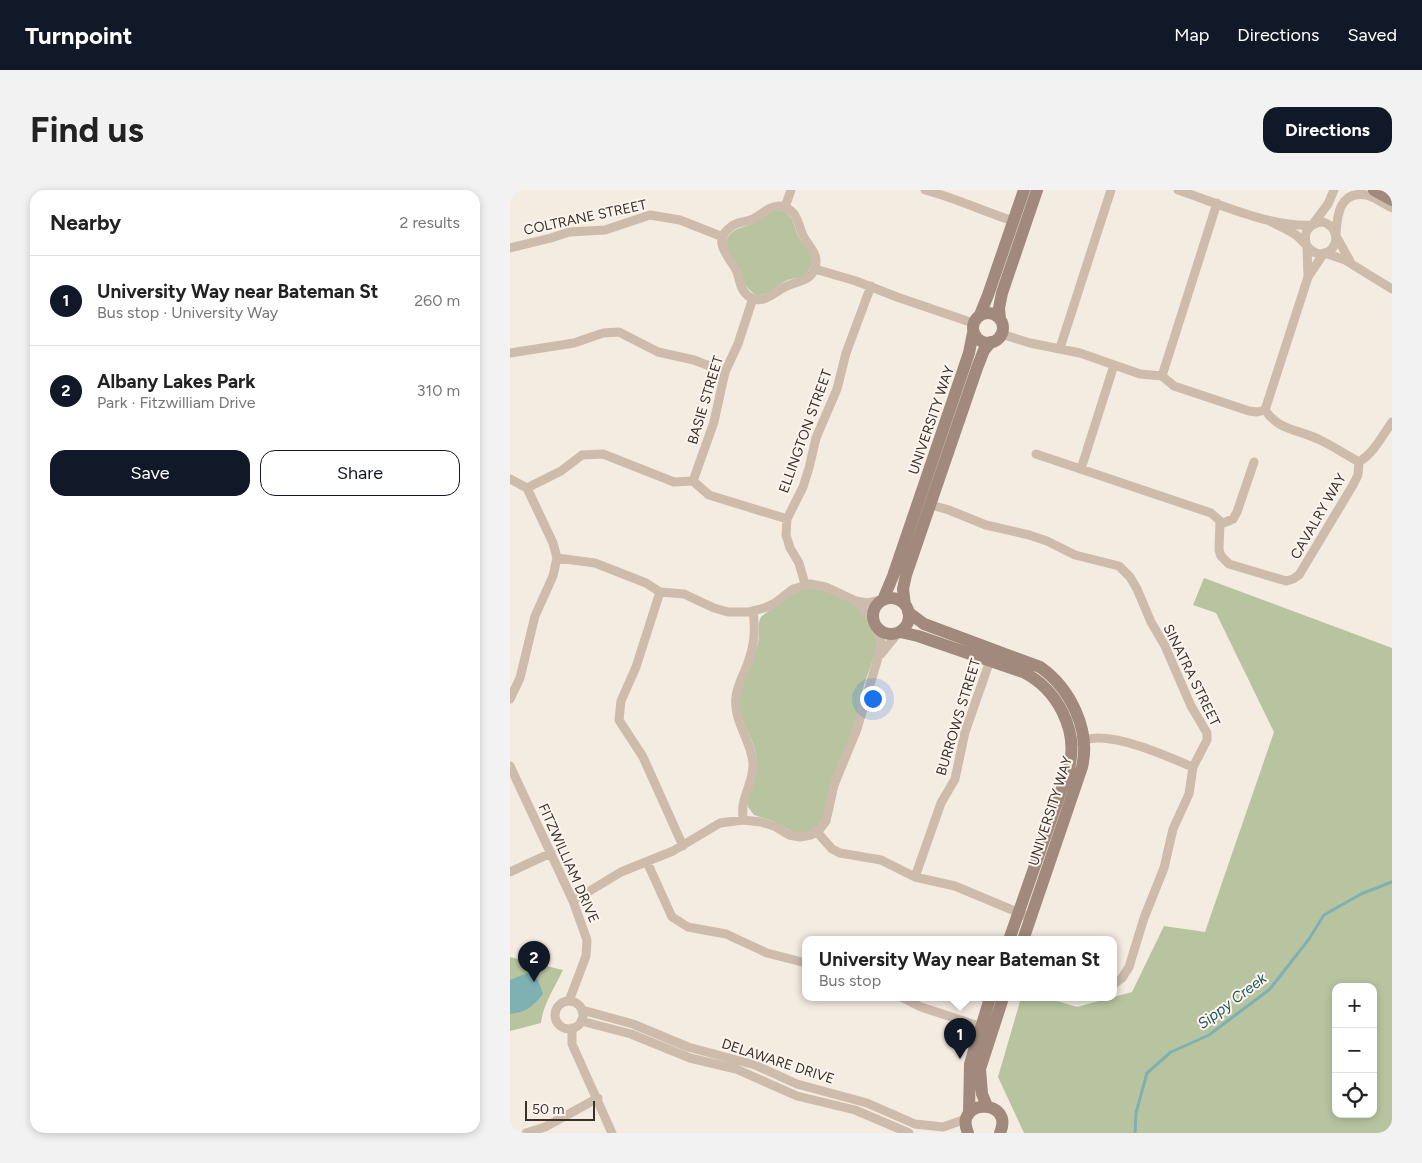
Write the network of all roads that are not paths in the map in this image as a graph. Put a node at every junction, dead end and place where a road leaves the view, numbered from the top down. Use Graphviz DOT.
graph roads {
  1 [pos="791,190"];
  2 [pos="925,190"];
  3 [pos="1024,190"];
  4 [pos="1037,190"];
  5 [pos="1111,190"];
  6 [pos="1178,190"];
  7 [pos="1334,190"];
  8 [pos="1374,190"];
  9 [pos="1388,190"];
  10 [pos="1392,192"];
  11 [pos="1392,200"];
  12 [pos="1217,204"];
  13 [pos="785,207"];
  14 [pos="1392,208"];
  15 [pos="1268,220"];
  16 [pos="1019,223"];
  17 [pos="1313,224"];
  18 [pos="1336,236"];
  19 [pos="723,237"];
  20 [pos="1307,246"];
  21 [pos="510,248"];
  22 [pos="1324,253"];
  23 [pos="1352,264"];
  24 [pos="815,269"];
  25 [pos="1308,277"];
  26 [pos="871,286"];
  27 [pos="1392,290"];
  28 [pos="753,298"];
  29 [pos="1000,319"];
  30 [pos="975,323"];
  31 [pos="996,338"];
  32 [pos="1060,348"];
  33 [pos="510,353"];
  34 [pos="1114,365"];
  35 [pos="725,372"];
  36 [pos="1162,376"];
  37 [pos="1265,410"];
  38 [pos="1392,422"];
  39 [pos="1036,454"];
  40 [pos="1254,462"];
  41 [pos="1359,462"];
  42 [pos="1080,469"];
  43 [pos="510,479"];
  44 [pos="694,481"];
  45 [pos="527,488"];
  46 [pos="925,502"];
  47 [pos="787,519"];
  48 [pos="1221,524"];
  49 [pos="557,558"];
  50 [pos="805,584"];
  51 [pos="660,592"];
  52 [pos="882,600"];
  53 [pos="856,601"];
  54 [pos="907,608"];
  55 [pos="752,611"];
  56 [pos="874,623"];
  57 [pos="899,632"];
  58 [pos="992,655"];
  59 [pos="877,661"];
  60 [pos="510,699"];
  61 [pos="1077,741"];
  62 [pos="510,766"];
  63 [pos="1193,767"];
  64 [pos="743,820"];
  65 [pos="817,832"];
  66 [pos="683,846"];
  67 [pos="551,853"];
  68 [pos="648,862"];
  69 [pos="510,872"];
  70 [pos="915,877"];
  71 [pos="573,901"];
  72 [pos="1018,912"];
  73 [pos="1031,917"];
  74 [pos="1010,936"];
  75 [pos="1024,936"];
  76 [pos="802,963"];
  77 [pos="1117,982"];
  78 [pos="568,1001"];
  79 [pos="909,1001"];
  80 [pos="990,1001"];
  81 [pos="1001,1001"];
  82 [pos="582,1010"];
  83 [pos="581,1021"];
  84 [pos="572,1028"];
  85 [pos="986,1029"];
  86 [pos="598,1098"];
  87 [pos="987,1106"];
  88 [pos="968,1116"];
  89 [pos="526,1133"];
  90 [pos="612,1133"];
  91 [pos="909,1133"];
  92 [pos="968,1133"];
  93 [pos="1000,1133"];
  1 -- 13 [label="street"];
  2 -- 16 [label="street"];
  3 -- 16 [label="street, UNIVERSITY WAY"];
  4 -- 16 [label="street, UNIVERSITY WAY"];
  5 -- 32 [label="street"];
  6 -- 12 [label="street"];
  7 -- 17 [label="street"];
  8 -- 11 [label="street"];
  9 -- 10 [label="street"];
  12 -- 15 [label="street"];
  12 -- 36 [label="street"];
  13 -- 19 [label="street"];
  13 -- 24 [label="street"];
  14 -- 18 [label="street"];
  15 -- 17 [label="street"];
  15 -- 20 [label="street"];
  16 -- 29 [label="street, UNIVERSITY WAY"];
  16 -- 30 [label="street, UNIVERSITY WAY"];
  17 -- 18 [label="street"];
  17 -- 20 [label="street"];
  18 -- 22 [label="street"];
  18 -- 23 [label="street"];
  19 -- 21 [label="street, COLTRANE STREET"];
  19 -- 28 [label="street"];
  20 -- 22 [label="street"];
  20 -- 25 [label="street"];
  22 -- 23 [label="street"];
  22 -- 25 [label="street"];
  23 -- 27 [label="street"];
  24 -- 26 [label="street"];
  24 -- 28 [label="street"];
  25 -- 37 [label="street"];
  26 -- 30 [label="street"];
  26 -- 47 [label="street, ELLINGTON STREET"];
  28 -- 35 [label="street, BASIE STREET"];
  29 -- 30 [label="street"];
  29 -- 31 [label="street"];
  30 -- 31 [label="street"];
  30 -- 46 [label="street, UNIVERSITY WAY"];
  31 -- 32 [label="street"];
  31 -- 46 [label="street, UNIVERSITY WAY"];
  32 -- 34 [label="street"];
  33 -- 35 [label="street"];
  34 -- 36 [label="street"];
  34 -- 42 [label="street"];
  35 -- 44 [label="street, BASIE STREET"];
  36 -- 37 [label="street"];
  37 -- 41 [label="street"];
  38 -- 41 [label="street, CAVALRY WAY"];
  39 -- 42 [label="street"];
  40 -- 48 [label="street"];
  41 -- 48 [label="street, CAVALRY WAY"];
  42 -- 48 [label="street"];
  43 -- 45 [label="street"];
  44 -- 45 [label="street"];
  44 -- 47 [label="street"];
  45 -- 49 [label="street"];
  46 -- 52 [label="street, UNIVERSITY WAY"];
  46 -- 54 [label="street, UNIVERSITY WAY"];
  46 -- 63 [label="street, SINATRA STREET"];
  47 -- 50 [label="street"];
  49 -- 51 [label="street"];
  49 -- 60 [label="street"];
  50 -- 53 [label="street"];
  50 -- 55 [label="street"];
  51 -- 55 [label="street"];
  51 -- 66 [label="street"];
  52 -- 53 [label="street"];
  52 -- 54 [label="street"];
  52 -- 56 [label="street"];
  53 -- 56 [label="street"];
  54 -- 57 [label="street"];
  54 -- 58 [label="street, UNIVERSITY WAY"];
  55 -- 64 [label="street"];
  56 -- 57 [label="street"];
  56 -- 59 [label="street"];
  57 -- 58 [label="street, UNIVERSITY WAY"];
  57 -- 59 [label="street"];
  58 -- 61 [label="street, UNIVERSITY WAY"];
  58 -- 70 [label="street, BURROWS STREET"];
  59 -- 65 [label="street"];
  61 -- 63 [label="street"];
  61 -- 72 [label="street, UNIVERSITY WAY"];
  61 -- 73 [label="street, UNIVERSITY WAY"];
  62 -- 67 [label="street, FITZWILLIAM DRIVE"];
  63 -- 77 [label="street, SINATRA STREET"];
  64 -- 65 [label="street"];
  64 -- 66 [label="street"];
  65 -- 70 [label="street"];
  66 -- 68 [label="street"];
  67 -- 69 [label="street"];
  67 -- 71 [label="street, FITZWILLIAM DRIVE"];
  68 -- 71 [label="street"];
  68 -- 76 [label="street"];
  70 -- 72 [label="street"];
  71 -- 78 [label="street, FITZWILLIAM DRIVE"];
  72 -- 73 [label="street"];
  72 -- 74 [label="street, UNIVERSITY WAY"];
  73 -- 75 [label="street, UNIVERSITY WAY"];
  78 -- 82 [label="street"];
  78 -- 84 [label="street"];
  79 -- 85 [label="street"];
  80 -- 85 [label="street"];
  81 -- 85 [label="street"];
  82 -- 83 [label="street"];
  82 -- 88 [label="street, DELAWARE DRIVE"];
  83 -- 84 [label="street"];
  83 -- 91 [label="street, DELAWARE DRIVE"];
  84 -- 86 [label="street"];
  85 -- 87 [label="street"];
  85 -- 88 [label="street"];
  86 -- 89 [label="street"];
  86 -- 90 [label="street"];
  87 -- 88 [label="street"];
  87 -- 93 [label="street"];
  88 -- 92 [label="street"];
}
